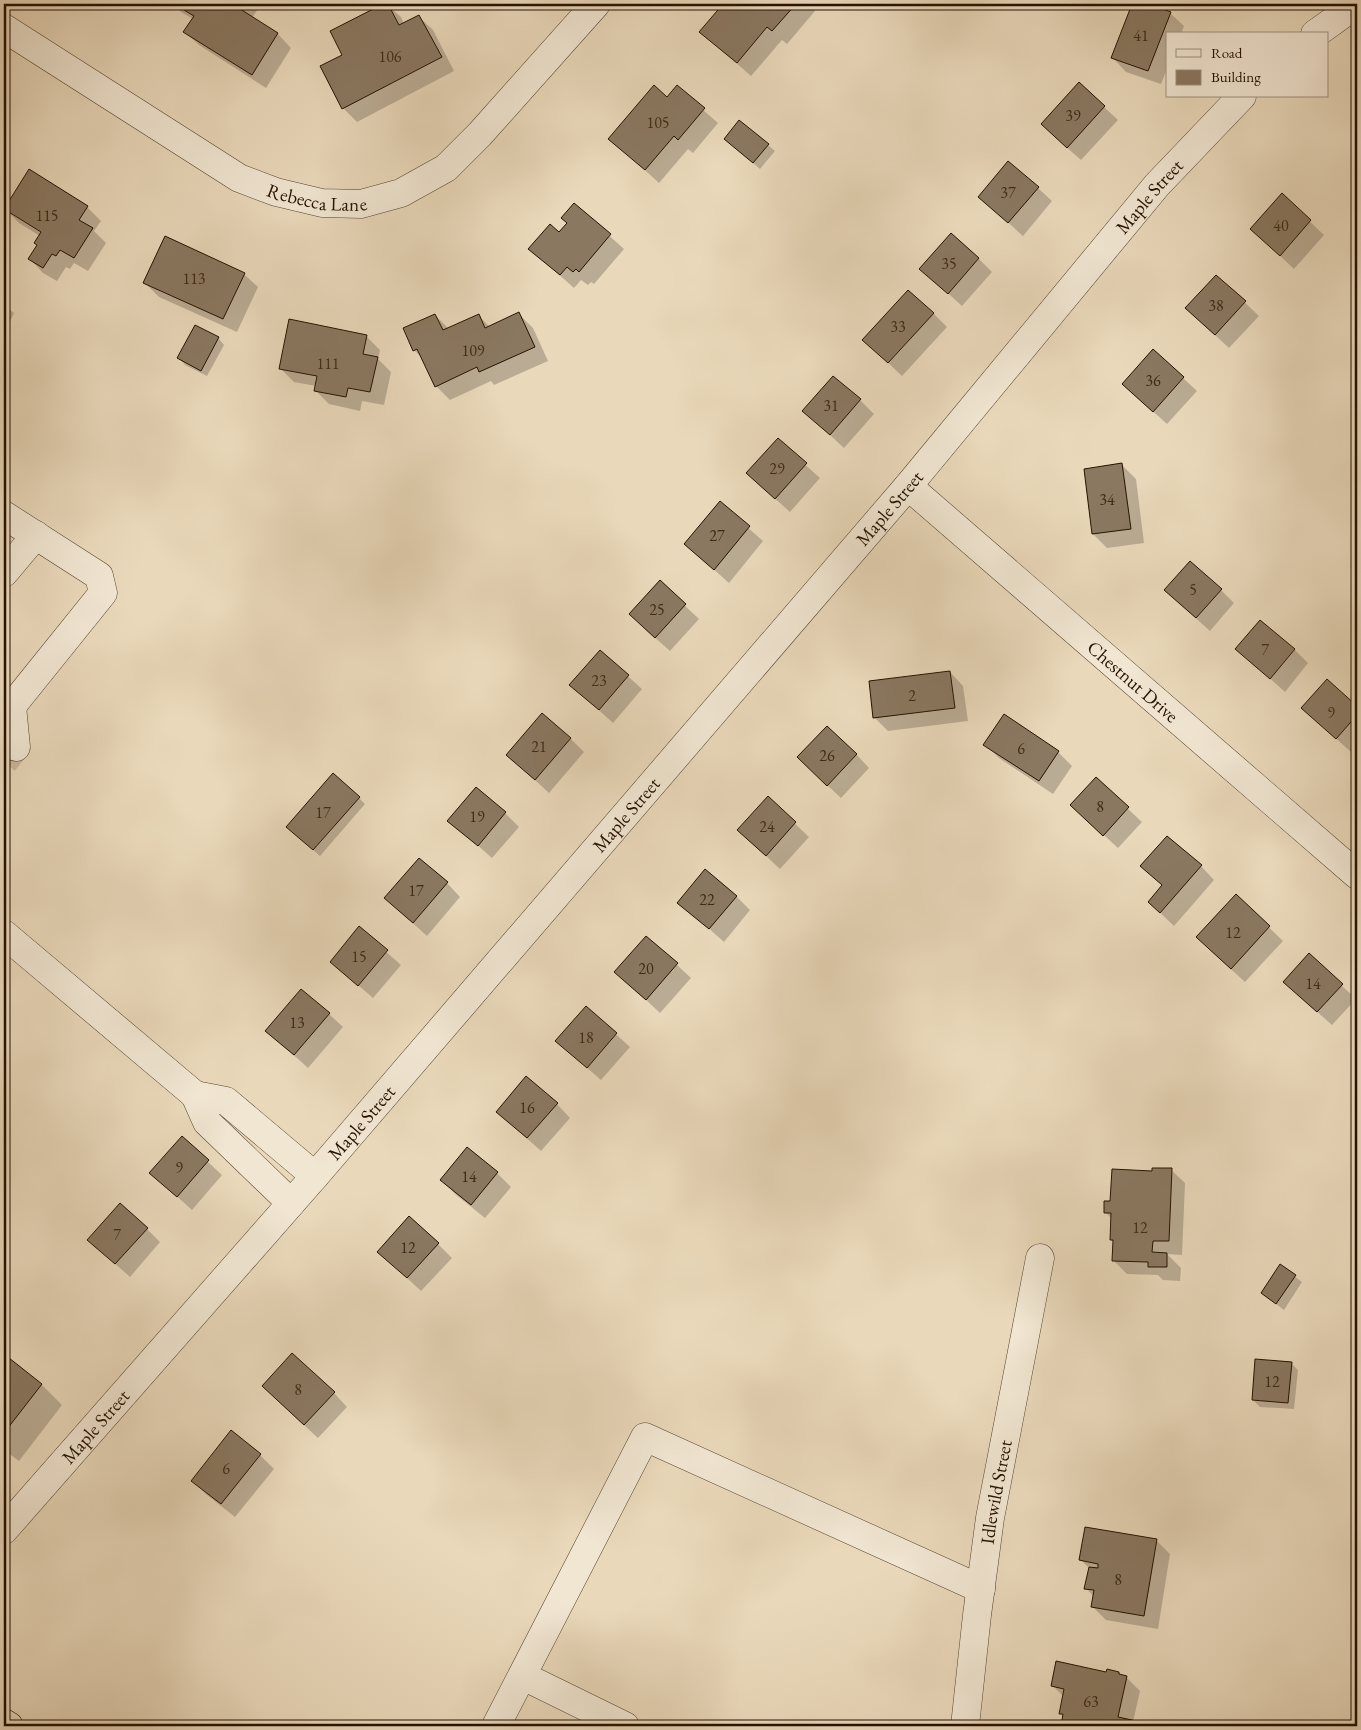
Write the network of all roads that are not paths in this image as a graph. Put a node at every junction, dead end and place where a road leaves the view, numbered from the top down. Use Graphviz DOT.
graph roads {
  1 [pos="596,4"];
  2 [pos="1357,4"];
  3 [pos="4,28"];
  4 [pos="1318,32"];
  5 [pos="1240,98"];
  6 [pos="908,486"];
  7 [pos="4,515"];
  8 [pos="36,536"];
  9 [pos="4,573"];
  10 [pos="8,711"];
  11 [pos="16,747"];
  12 [pos="1357,875"];
  13 [pos="7,942"];
  14 [pos="195,1095"];
  15 [pos="315,1176"];
  16 [pos="291,1203"];
  17 [pos="1040,1258"];
  18 [pos="5,1526"];
  19 [pos="981,1589"];
  20 [pos="522,1676"];
  21 [pos="4,1723"];
  22 [pos="9,1726"];
  23 [pos="496,1726"];
  24 [pos="625,1726"];
  25 [pos="966,1726"];
  1 -- 3 [label="street, Rebecca Lane"];
  2 -- 4 [label="street"];
  5 -- 6 [label="street, Maple Street"];
  6 -- 12 [label="street, Chestnut Drive"];
  6 -- 15 [label="street, Maple Street"];
  7 -- 8 [label="street"];
  8 -- 9 [label="street"];
  8 -- 10 [label="street"];
  10 -- 11 [label="street"];
  13 -- 14 [label="street"];
  14 -- 15 [label="street"];
  14 -- 16 [label="street"];
  15 -- 16 [label="street, Maple Street"];
  16 -- 18 [label="street, Maple Street"];
  17 -- 19 [label="street, Idlewild Street"];
  19 -- 20 [label="street"];
  19 -- 25 [label="street, Idlewild Street"];
  20 -- 23 [label="street"];
  20 -- 24 [label="street"];
  21 -- 22 [label="highway"];
}
